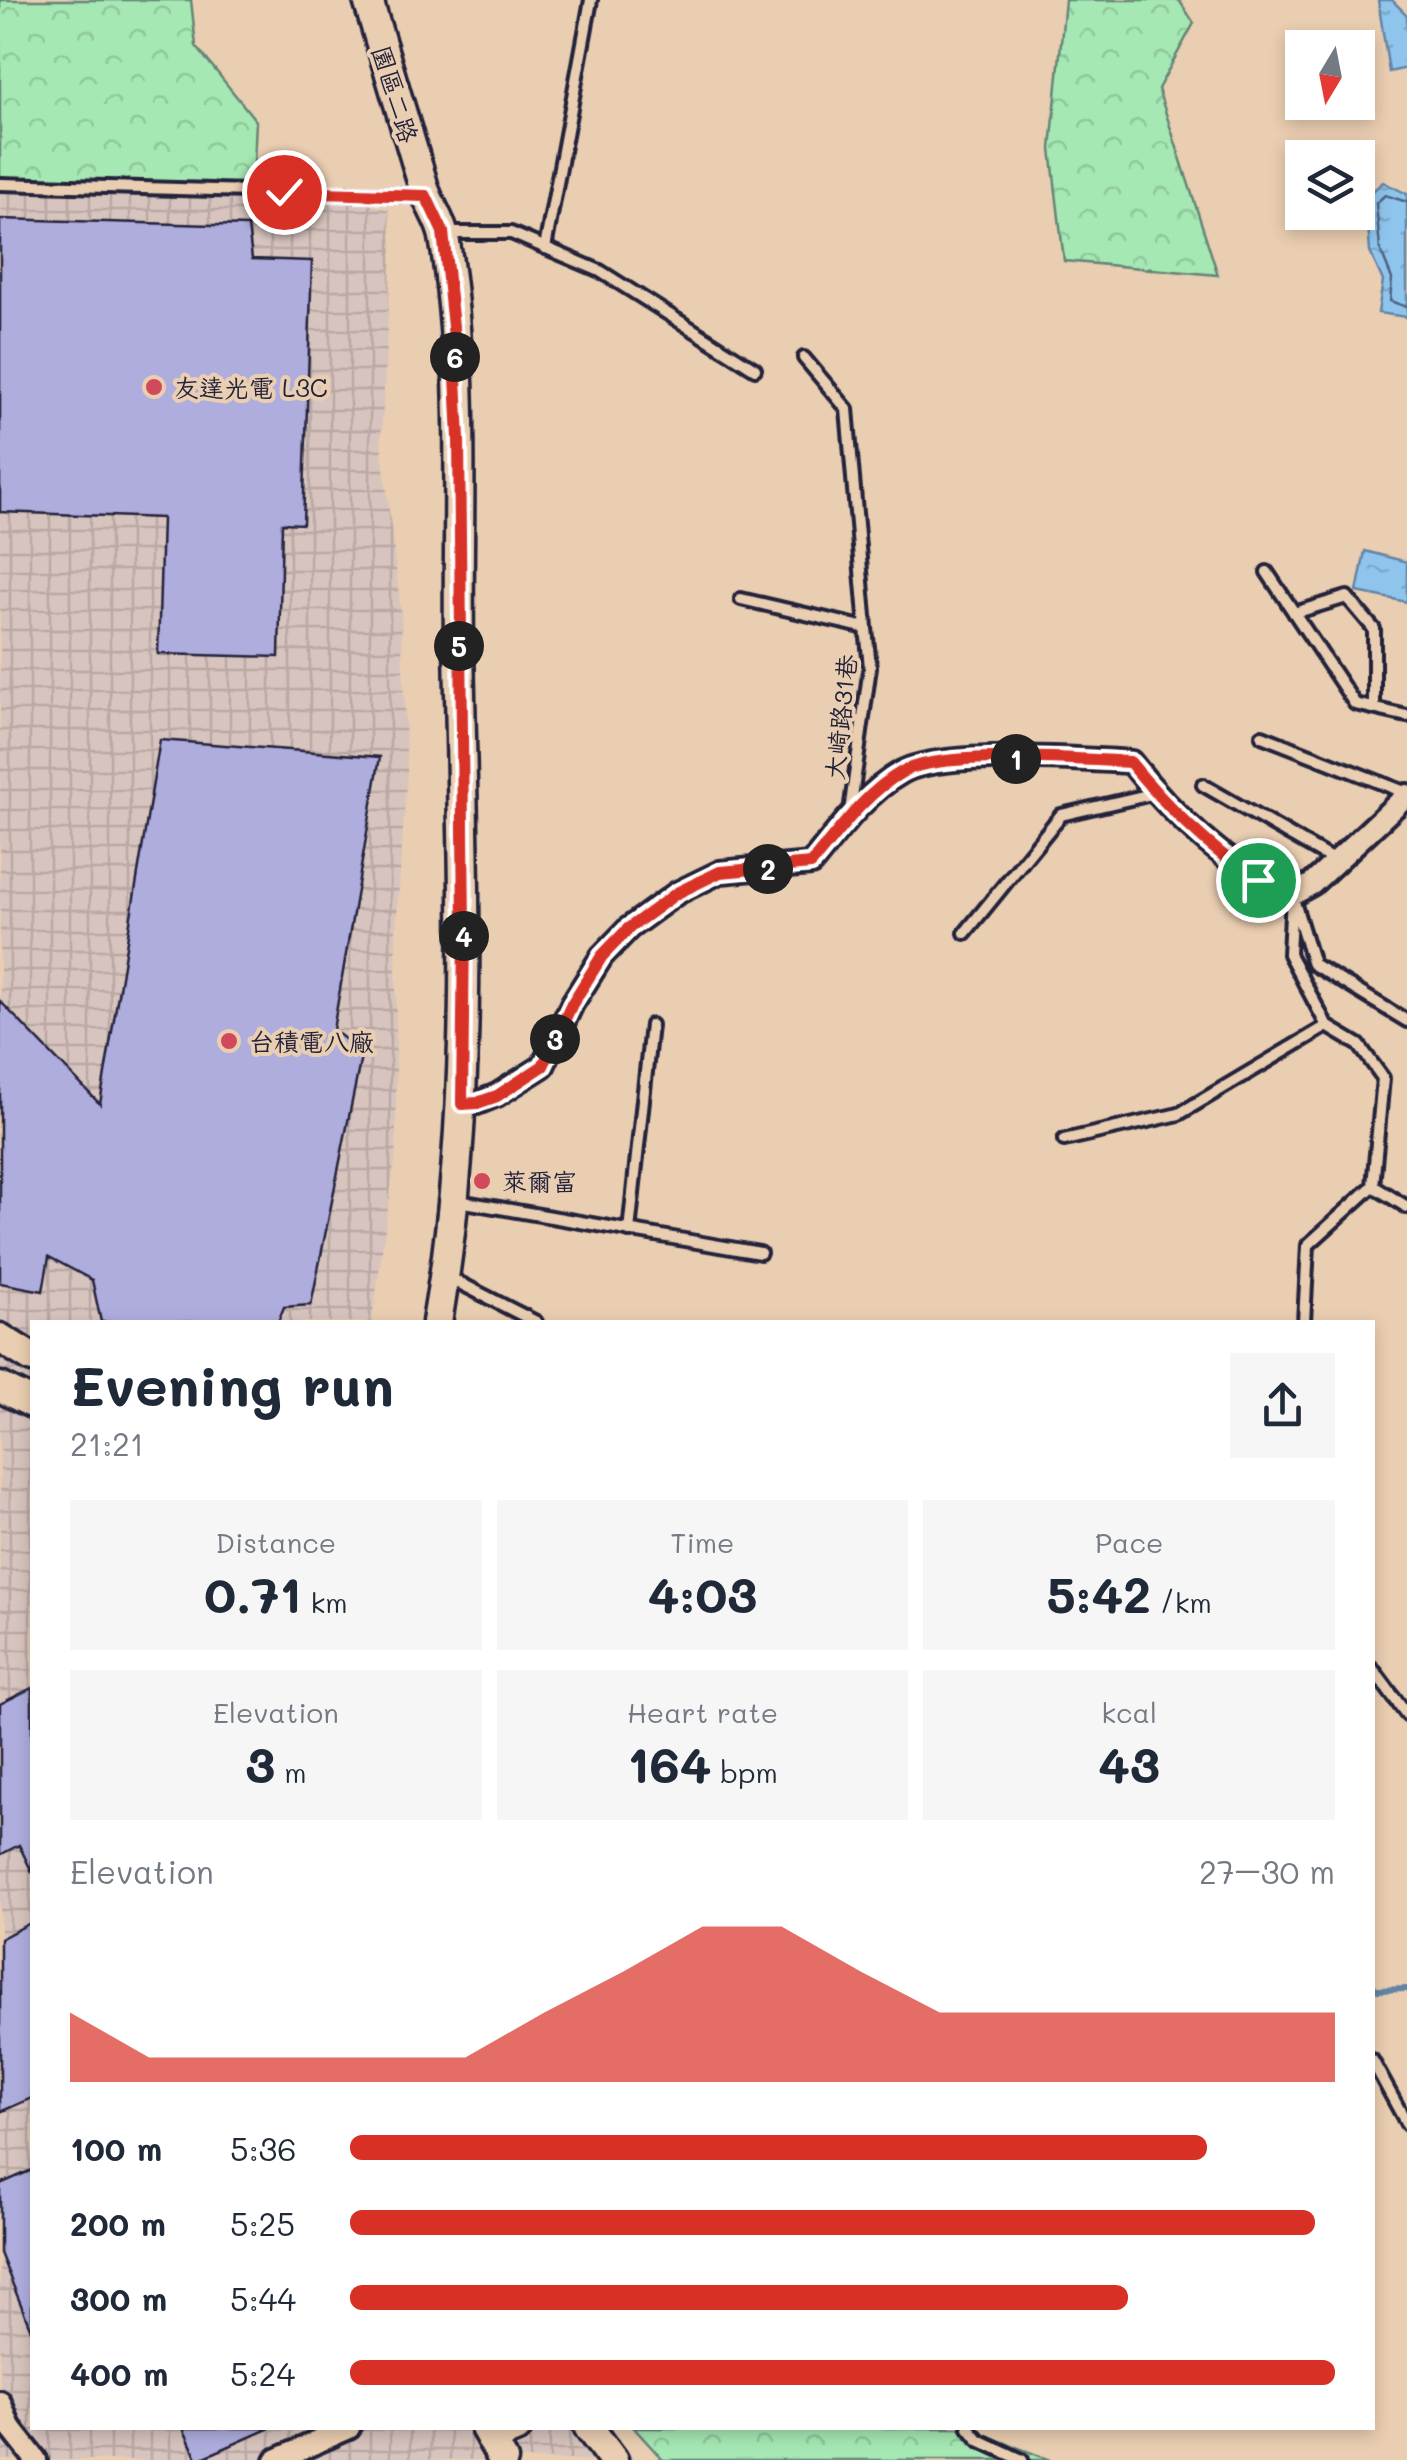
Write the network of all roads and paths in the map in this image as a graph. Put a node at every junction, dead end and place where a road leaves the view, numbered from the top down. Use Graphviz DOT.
graph roads {
  1 [pos="368,0"];
  2 [pos="591,0"];
  3 [pos="0,184"];
  4 [pos="426,196"];
  5 [pos="443,232"];
  6 [pos="545,248"];
  7 [pos="804,358"];
  8 [pos="755,369"];
  9 [pos="1267,572"];
  10 [pos="742,599"];
  11 [pos="1294,613"];
  12 [pos="866,628"];
  13 [pos="1374,708"];
  14 [pos="1407,716"];
  15 [pos="1262,736"];
  16 [pos="1203,786"];
  17 [pos="1158,793"];
  18 [pos="1407,794"];
  19 [pos="849,818"];
  20 [pos="1335,861"];
  21 [pos="1292,895"];
  22 [pos="965,932"];
  23 [pos="1407,1022"];
  24 [pos="651,1025"];
  25 [pos="1327,1026"];
  26 [pos="462,1104"];
  27 [pos="1064,1140"];
  28 [pos="1373,1186"];
  29 [pos="452,1200"];
  30 [pos="1407,1207"];
  31 [pos="630,1231"];
  32 [pos="760,1254"];
  33 [pos="445,1276"];
  34 [pos="436,1320"];
  35 [pos="532,1320"];
  36 [pos="1304,1320"];
  37 [pos="3,1342"];
  38 [pos="30,1357"];
  39 [pos="0,1387"];
  40 [pos="30,1403"];
  41 [pos="1375,1672"];
  42 [pos="1407,1715"];
  43 [pos="1375,2065"];
  44 [pos="1407,2124"];
  45 [pos="0,2402"];
  46 [pos="344,2430"];
  47 [pos="590,2430"];
  48 [pos="970,2430"];
  49 [pos="36,2460"];
  50 [pos="276,2460"];
  51 [pos="613,2460"];
  52 [pos="1022,2460"];
  1 -- 4 [label="street, 園區二路"];
  2 -- 6 [label="lane"];
  3 -- 4 [label="lane"];
  4 -- 5 [label="street, 園區二路"];
  5 -- 6 [label="lane"];
  5 -- 26 [label="street, 園區二路"];
  6 -- 8 [label="lane"];
  7 -- 12 [label="lane"];
  9 -- 11 [label="lane"];
  10 -- 12 [label="lane, 大崎路31巷"];
  11 -- 13 [label="lane"];
  11 -- 13 [label="lane"];
  12 -- 19 [label="lane, 大崎路31巷"];
  13 -- 14 [label="lane"];
  15 -- 18 [label="lane"];
  16 -- 20 [label="lane"];
  17 -- 19 [label="street"];
  17 -- 21 [label="street"];
  17 -- 22 [label="lane"];
  18 -- 20 [label="street"];
  19 -- 26 [label="street"];
  20 -- 21 [label="street"];
  21 -- 23 [label="lane"];
  21 -- 25 [label="lane"];
  24 -- 31 [label="lane"];
  25 -- 27 [label="lane"];
  25 -- 28 [label="lane"];
  26 -- 29 [label="street, 園區二路"];
  28 -- 30 [label="lane"];
  28 -- 36 [label="lane"];
  29 -- 31 [label="lane"];
  29 -- 33 [label="street, 園區二路"];
  31 -- 32 [label="lane"];
  33 -- 34 [label="street, 園區二路"];
  33 -- 35 [label="lane"];
  37 -- 38 [label="street"];
  39 -- 40 [label="street"];
  41 -- 42 [label="lane"];
  43 -- 44 [label="lane"];
  45 -- 49 [label="street"];
  46 -- 50 [label="street"];
  47 -- 51 [label="street"];
  48 -- 52 [label="lane"];
}
